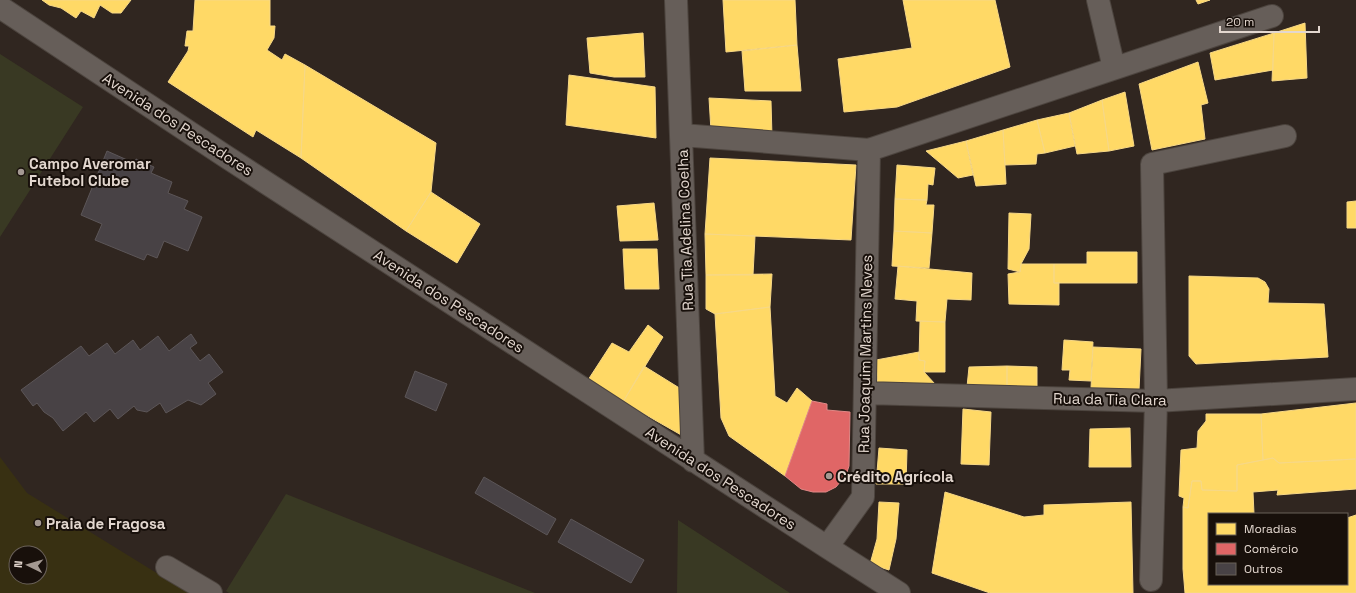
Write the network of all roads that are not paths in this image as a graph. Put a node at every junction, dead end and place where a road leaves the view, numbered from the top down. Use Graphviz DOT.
graph roads {
  1 [pos="676,0"];
  2 [pos="1098,0"];
  3 [pos="0,7"];
  4 [pos="1272,16"];
  5 [pos="1114,68"];
  6 [pos="682,135"];
  7 [pos="1285,136"];
  8 [pos="869,150"];
  9 [pos="1356,389"];
  10 [pos="864,394"];
  11 [pos="1156,401"];
  12 [pos="693,460"];
  13 [pos="827,547"];
  14 [pos="167,567"];
  15 [pos="1150,580"];
  16 [pos="211,593"];
  17 [pos="899,593"];
  1 -- 6 [label="street, Rua Tia Adelina Coelha"];
  2 -- 5 [label="street"];
  3 -- 12 [label="street, Avenida dos Pescadores"];
  4 -- 5 [label="street"];
  5 -- 8 [label="street"];
  6 -- 8 [label="street"];
  6 -- 12 [label="street, Rua Tia Adelina Coelha"];
  7 -- 11 [label="street"];
  8 -- 10 [label="street, Rua Joaquim Martins Neves"];
  9 -- 11 [label="street, Rua da Tia Clara"];
  10 -- 11 [label="street, Rua da Tia Clara"];
  10 -- 13 [label="street, Rua Joaquim Martins Neves"];
  11 -- 15 [label="street"];
  12 -- 13 [label="street, Avenida dos Pescadores"];
  13 -- 17 [label="street, Avenida dos Pescadores"];
  14 -- 16 [label="street"];
}
